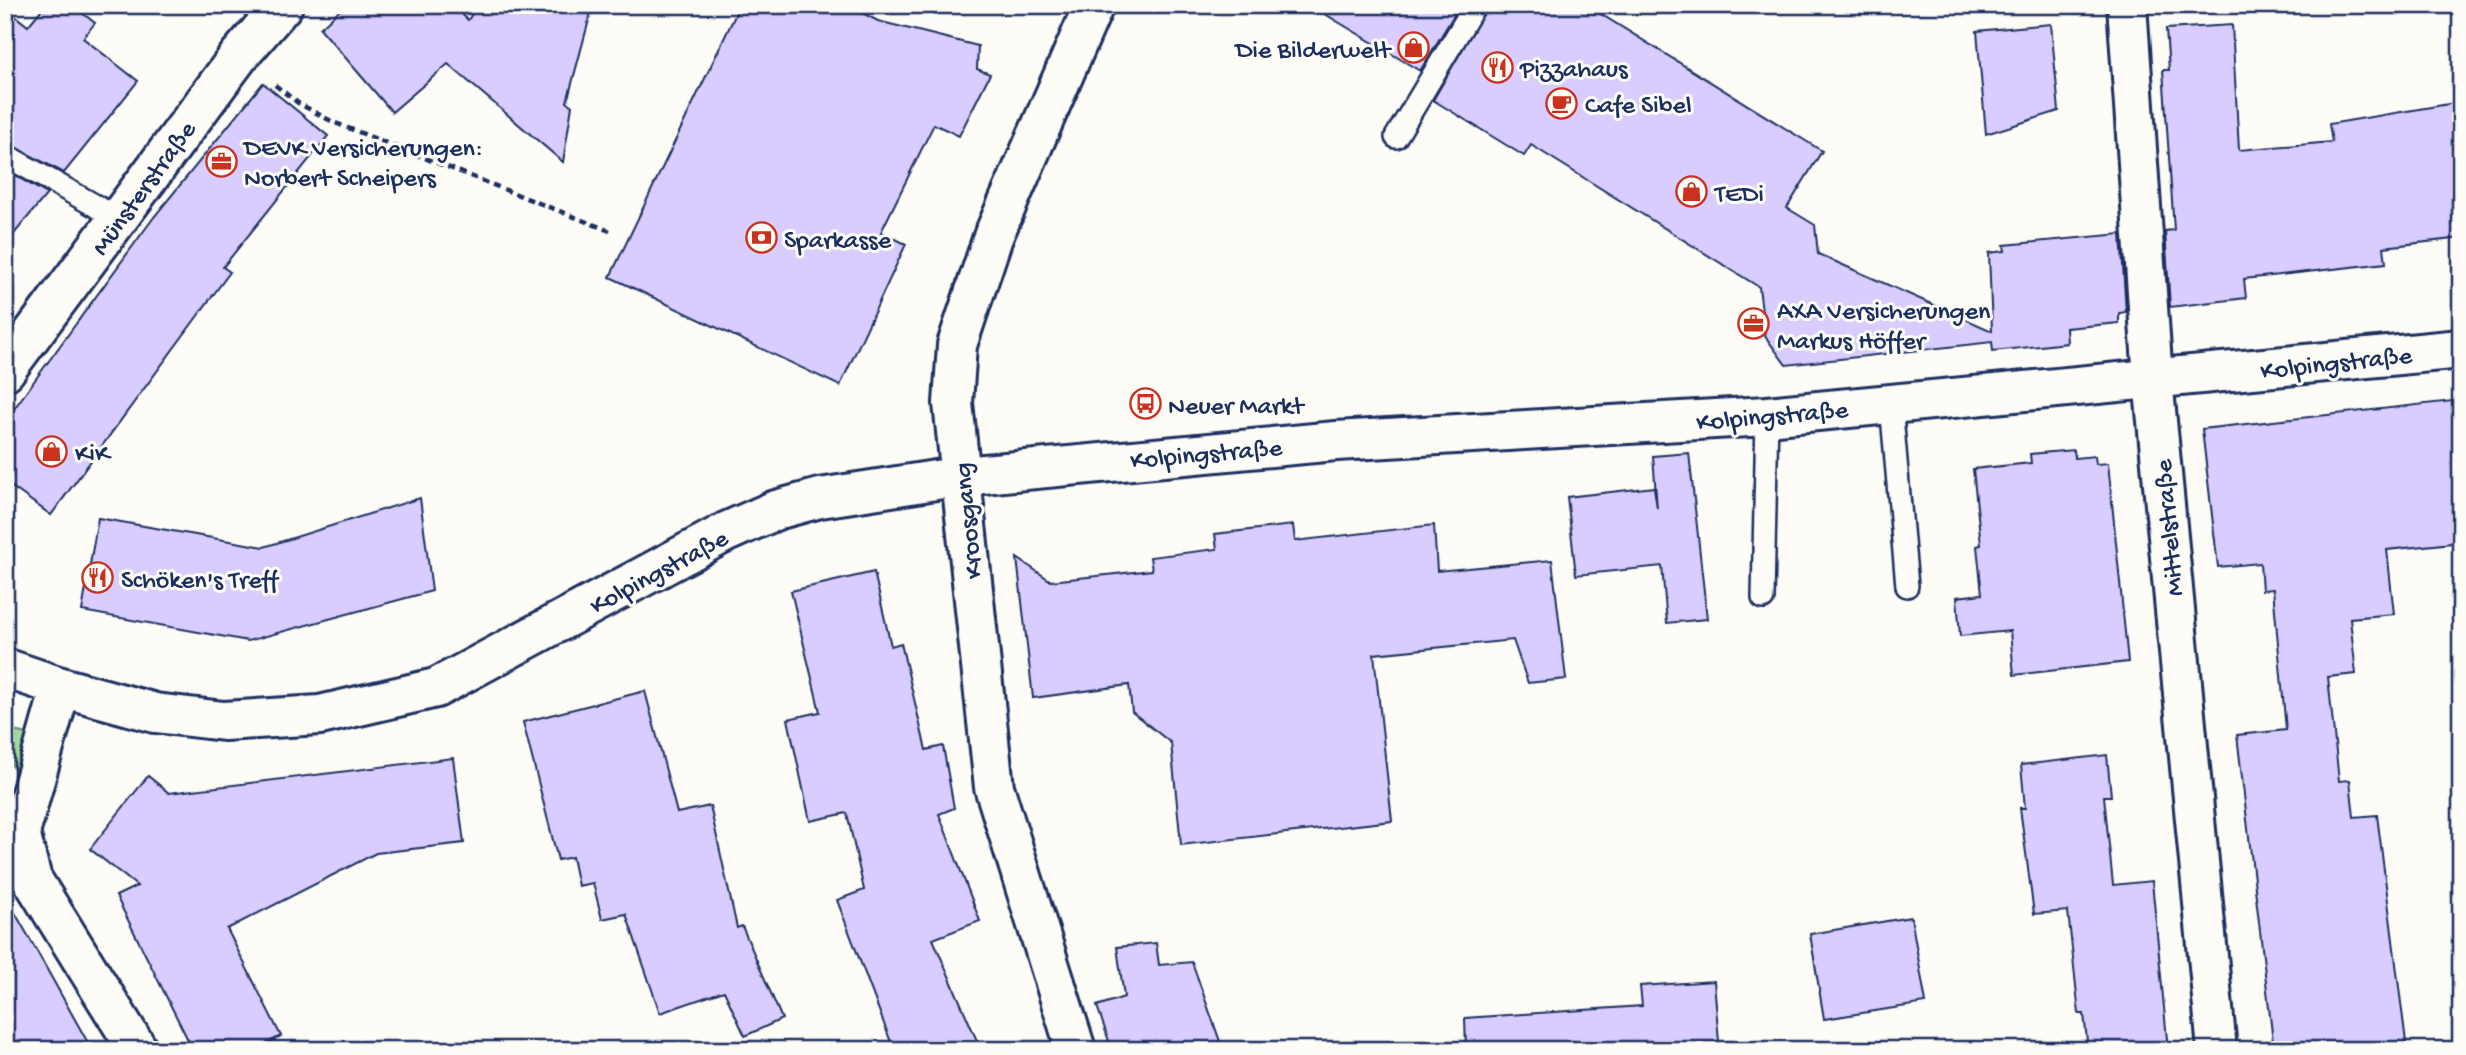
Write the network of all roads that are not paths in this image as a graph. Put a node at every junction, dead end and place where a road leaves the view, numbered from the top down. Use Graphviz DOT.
graph roads {
  1 [pos="283,5"];
  2 [pos="1094,5"];
  3 [pos="1475,5"];
  4 [pos="2127,5"];
  5 [pos="1396,137"];
  6 [pos="5,155"];
  7 [pos="119,219"];
  8 [pos="2461,349"];
  9 [pos="5,371"];
  10 [pos="2153,379"];
  11 [pos="1891,404"];
  12 [pos="1766,416"];
  13 [pos="962,476"];
  14 [pos="1907,586"];
  15 [pos="1763,598"];
  16 [pos="5,668"];
  17 [pos="61,688"];
  18 [pos="138,1050"];
  19 [pos="1076,1050"];
  20 [pos="2217,1050"];
  1 -- 7 [label="street, Münsterstraße"];
  2 -- 13 [label="street, Kroosgang"];
  3 -- 5 [label="lane"];
  4 -- 10 [label="street, Mittelstraße"];
  6 -- 7 [label="lane"];
  7 -- 9 [label="street, Münsterstraße"];
  8 -- 10 [label="street, Kolpingstraße"];
  10 -- 11 [label="street, Kolpingstraße"];
  10 -- 20 [label="street, Mittelstraße"];
  11 -- 12 [label="street, Kolpingstraße"];
  11 -- 14 [label="lane"];
  12 -- 13 [label="street, Kolpingstraße"];
  12 -- 15 [label="lane"];
  13 -- 17 [label="street, Kolpingstraße"];
  13 -- 19 [label="street, Kroosgang"];
  16 -- 17 [label="street, Kolpingstraße"];
  17 -- 18 [label="street"];
}
